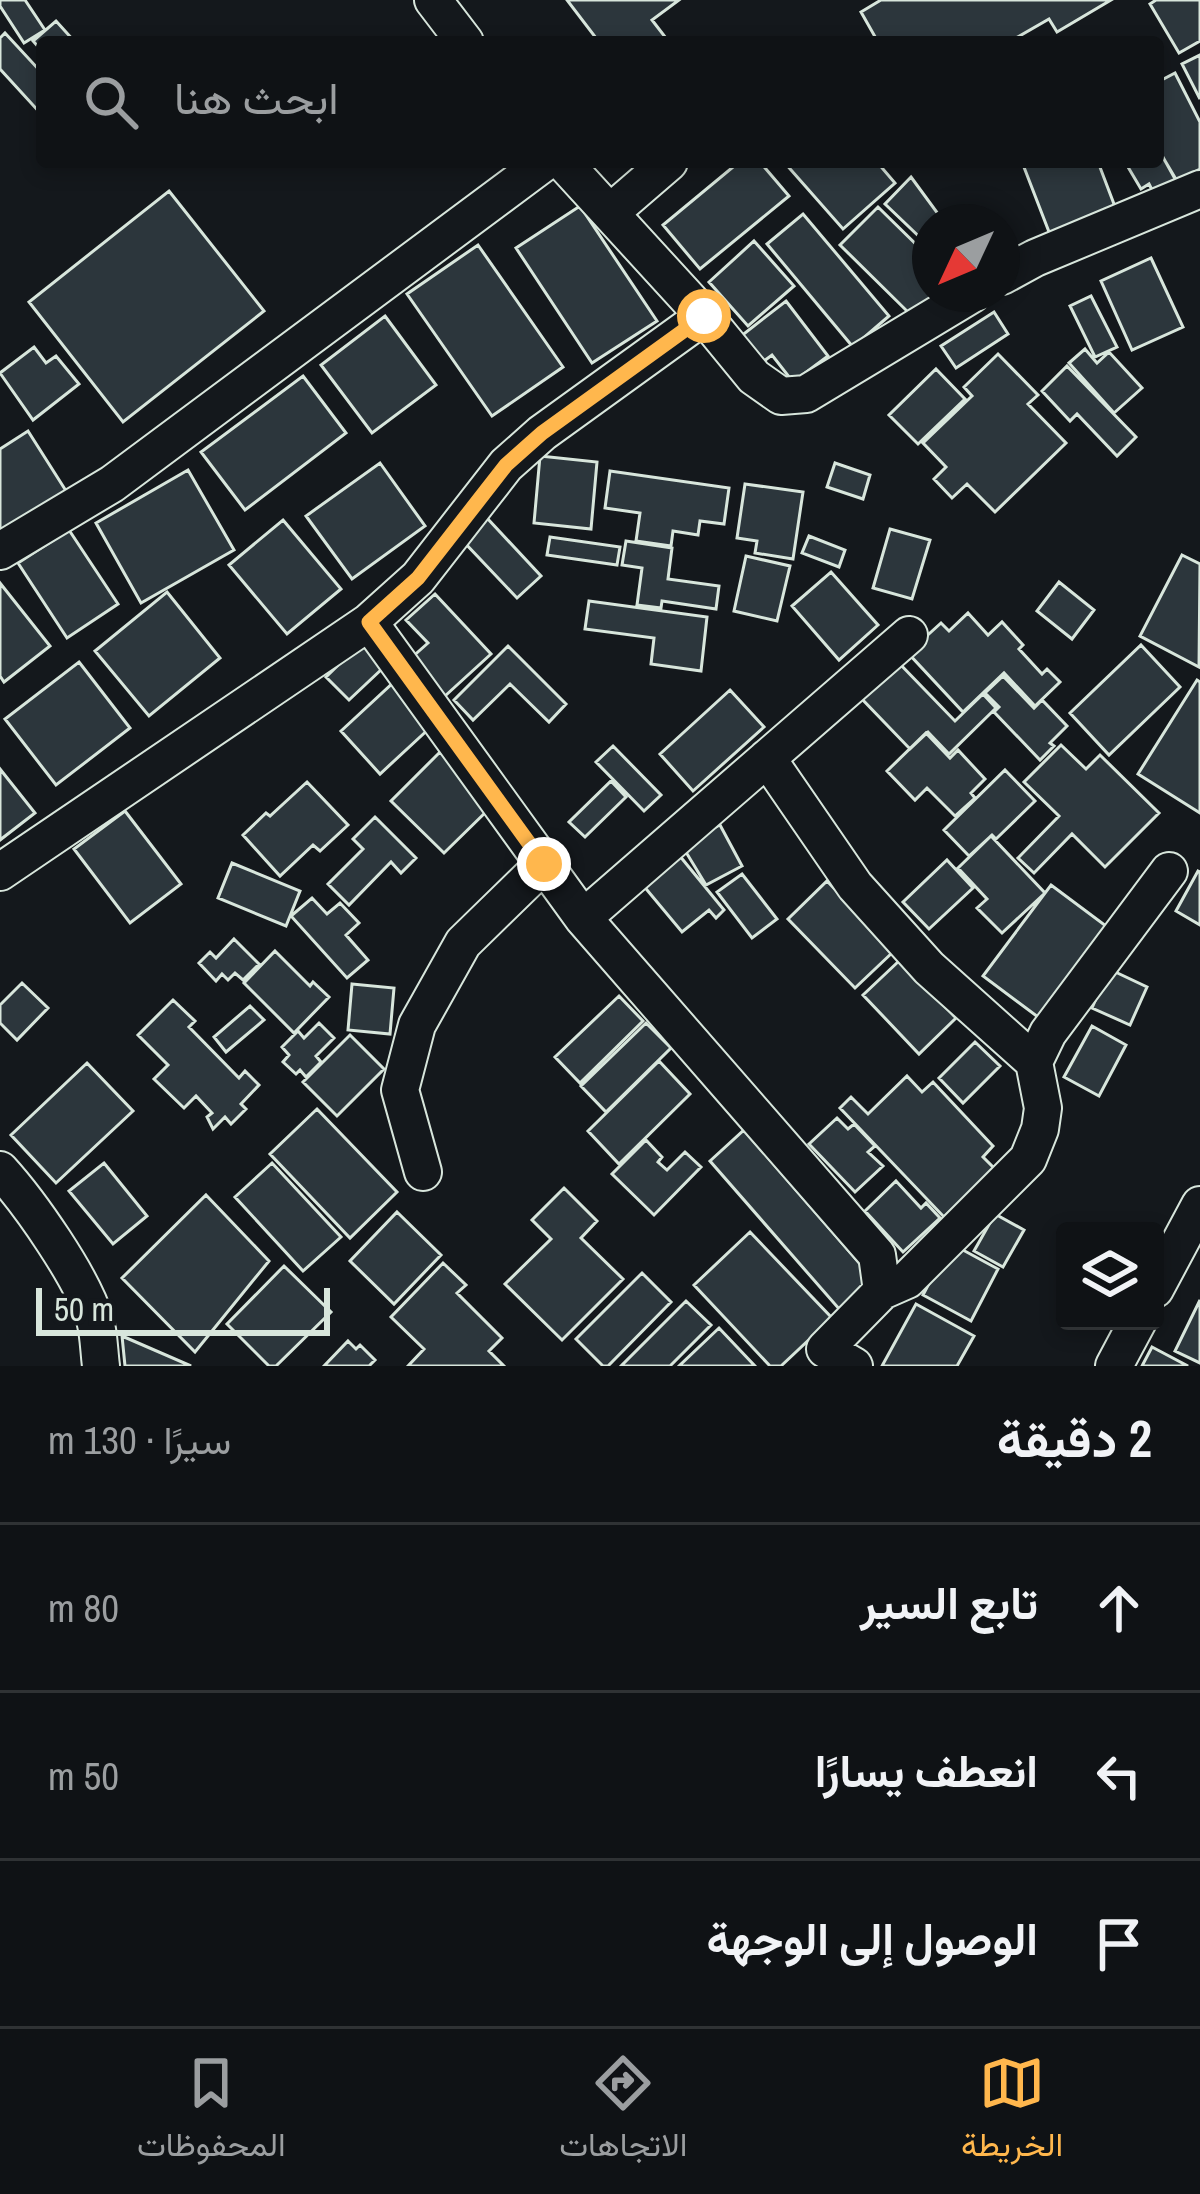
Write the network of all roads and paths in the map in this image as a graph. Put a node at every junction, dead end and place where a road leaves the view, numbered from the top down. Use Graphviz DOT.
graph roads {
  1 [pos="433,0"];
  2 [pos="460,36"];
  3 [pos="537,168"];
  4 [pos="569,168"];
  5 [pos="662,168"];
  6 [pos="1200,189"];
  7 [pos="611,212"];
  8 [pos="1020,266"];
  9 [pos="943,312"];
  10 [pos="704,316"];
  11 [pos="0,551"];
  12 [pos="369,622"];
  13 [pos="909,635"];
  14 [pos="767,758"];
  15 [pos="544,864"];
  16 [pos="1168,871"];
  17 [pos="0,872"];
  18 [pos="583,918"];
  19 [pos="1034,1062"];
  20 [pos="0,1170"];
  21 [pos="423,1172"];
  22 [pos="1200,1204"];
  23 [pos="1164,1272"];
  24 [pos="881,1292"];
  25 [pos="1133,1330"];
  26 [pos="828,1360"];
  27 [pos="101,1366"];
  28 [pos="1114,1366"];
  1 -- 2 [label="street"];
  3 -- 11 [label="street"];
  4 -- 7 [label="street"];
  5 -- 7 [label="street"];
  6 -- 8 [label="street"];
  7 -- 10 [label="street"];
  9 -- 10 [label="street"];
  10 -- 12 [label="street"];
  12 -- 15 [label="street"];
  12 -- 17 [label="street"];
  13 -- 14 [label="street"];
  14 -- 18 [label="street"];
  14 -- 19 [label="street"];
  15 -- 18 [label="street"];
  15 -- 21 [label="street"];
  16 -- 19 [label="street"];
  18 -- 24 [label="street"];
  19 -- 24 [label="street"];
  20 -- 27 [label="street"];
  22 -- 23 [label="street"];
  24 -- 26 [label="street"];
  25 -- 28 [label="street"];
}
